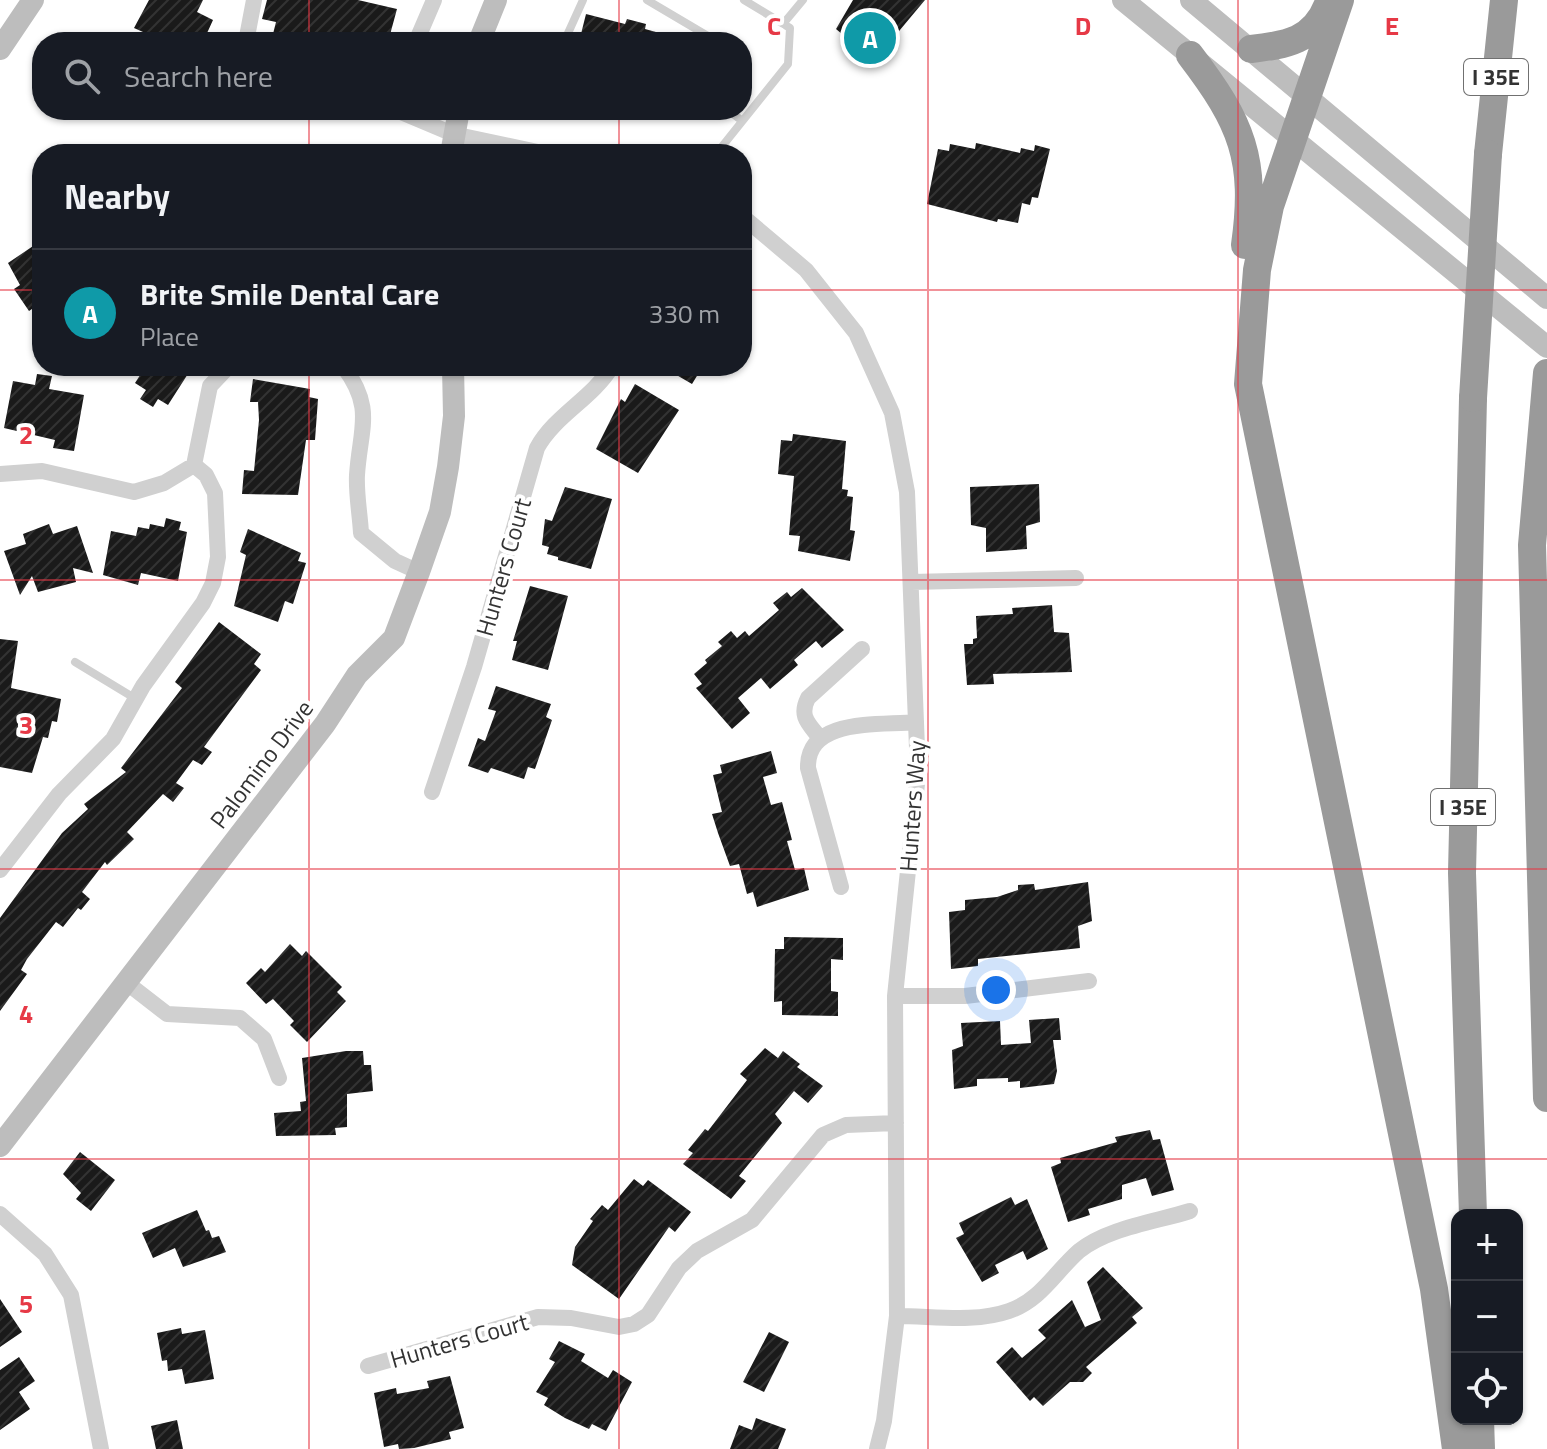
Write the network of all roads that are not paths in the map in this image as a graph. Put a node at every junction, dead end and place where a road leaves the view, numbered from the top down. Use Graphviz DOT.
graph roads {
  1 [pos="33,0"];
  2 [pos="254,0"];
  3 [pos="434,0"];
  4 [pos="496,0"];
  5 [pos="583,0"];
  6 [pos="648,0"];
  7 [pos="744,0"];
  8 [pos="803,0"];
  9 [pos="1123,0"];
  10 [pos="1191,0"];
  11 [pos="1330,0"];
  12 [pos="1340,0"];
  13 [pos="1504,0"];
  14 [pos="783,24"];
  15 [pos="248,32"];
  16 [pos="420,32"];
  17 [pos="483,32"];
  18 [pos="569,32"];
  19 [pos="701,32"];
  20 [pos="0,49"];
  21 [pos="1251,49"];
  22 [pos="1190,55"];
  23 [pos="1309,96"];
  24 [pos="752,107"];
  25 [pos="412,120"];
  26 [pos="457,120"];
  27 [pos="741,120"];
  28 [pos="1294,139"];
  29 [pos="452,144"];
  30 [pos="723,144"];
  31 [pos="752,224"];
  32 [pos="1547,298"];
  33 [pos="1547,347"];
  34 [pos="1248,362"];
  35 [pos="1547,373"];
  36 [pos="220,376"];
  37 [pos="351,376"];
  38 [pos="453,376"];
  39 [pos="606,376"];
  40 [pos="194,465"];
  41 [pos="0,474"];
  42 [pos="419,572"];
  43 [pos="1076,578"];
  44 [pos="911,582"];
  45 [pos="862,649"];
  46 [pos="75,662"];
  47 [pos="136,700"];
  48 [pos="916,722"];
  49 [pos="819,737"];
  50 [pos="432,792"];
  51 [pos="0,870"];
  52 [pos="841,887"];
  53 [pos="1089,981"];
  54 [pos="127,983"];
  55 [pos="895,996"];
  56 [pos="279,1078"];
  57 [pos="1547,1098"];
  58 [pos="896,1123"];
  59 [pos="0,1146"];
  60 [pos="1473,1209"];
  61 [pos="1190,1211"];
  62 [pos="0,1214"];
  63 [pos="897,1316"];
  64 [pos="368,1366"];
  65 [pos="1480,1425"];
  66 [pos="101,1449"];
  67 [pos="877,1449"];
  68 [pos="1456,1449"];
  69 [pos="1481,1449"];
  1 -- 20 [label="street"];
  2 -- 15 [label="street"];
  3 -- 16 [label="street"];
  4 -- 17 [label="street"];
  5 -- 18 [label="lane"];
  6 -- 19 [label="lane"];
  7 -- 14 [label="lane"];
  8 -- 14 [label="lane"];
  9 -- 22 [label="street"];
  10 -- 21 [label="street"];
  11 -- 21 [label="highway"];
  12 -- 23 [label="highway"];
  13 -- 60 [label="highway, I 35E, bridge"];
  14 -- 24 [label="lane"];
  21 -- 23 [label="street"];
  22 -- 28 [label="street"];
  22 -- 34 [label="highway"];
  23 -- 28 [label="highway"];
  23 -- 32 [label="street"];
  25 -- 29 [label="street"];
  26 -- 29 [label="street"];
  27 -- 30 [label="lane"];
  28 -- 33 [label="street"];
  28 -- 34 [label="highway"];
  31 -- 44 [label="street, Hunters Way"];
  34 -- 68 [label="highway"];
  35 -- 57 [label="highway"];
  36 -- 40 [label="street"];
  37 -- 42 [label="street"];
  38 -- 42 [label="street, Palomino Drive"];
  39 -- 50 [label="street, Hunters Court"];
  40 -- 41 [label="street"];
  40 -- 47 [label="street"];
  42 -- 54 [label="street, Palomino Drive"];
  43 -- 44 [label="street"];
  44 -- 48 [label="street, Hunters Way"];
  45 -- 49 [label="street"];
  46 -- 47 [label="lane"];
  47 -- 51 [label="street"];
  48 -- 49 [label="street"];
  48 -- 55 [label="street, Hunters Way"];
  49 -- 52 [label="street"];
  53 -- 55 [label="street"];
  54 -- 56 [label="street"];
  54 -- 59 [label="street, Palomino Drive"];
  55 -- 58 [label="street, Hunters Way"];
  58 -- 63 [label="street, Hunters Way"];
  58 -- 64 [label="street, Hunters Court"];
  61 -- 63 [label="street"];
  62 -- 66 [label="street"];
  63 -- 67 [label="street, Hunters Way"];
  65 -- 69 [label="highway"];
}
